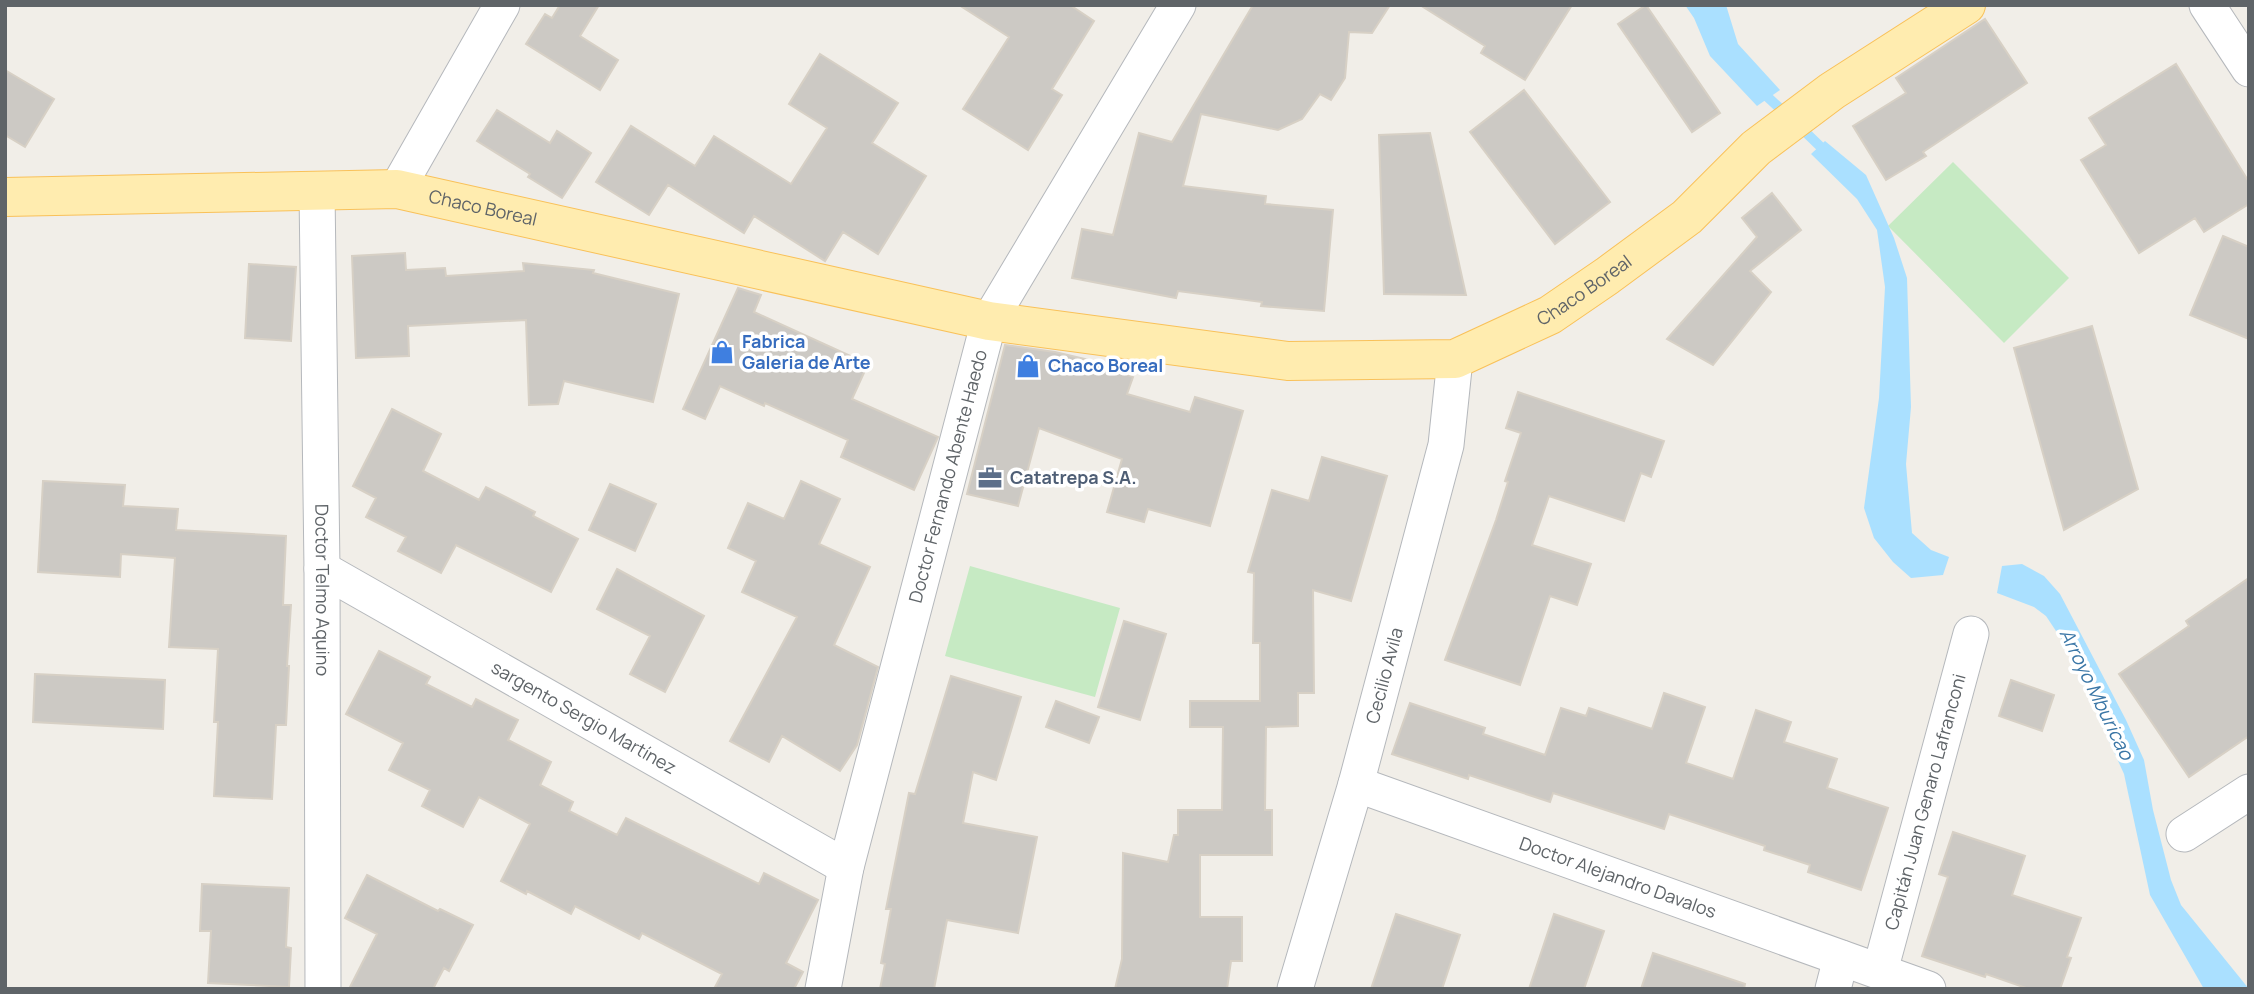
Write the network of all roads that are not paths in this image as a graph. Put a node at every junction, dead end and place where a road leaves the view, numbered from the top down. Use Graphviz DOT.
graph roads {
  1 [pos="502,5"];
  2 [pos="1178,5"];
  3 [pos="1966,5"];
  4 [pos="2207,5"];
  5 [pos="2249,69"];
  6 [pos="397,189"];
  7 [pos="317,191"];
  8 [pos="5,197"];
  9 [pos="989,321"];
  10 [pos="1455,359"];
  11 [pos="322,569"];
  12 [pos="1971,634"];
  13 [pos="1356,784"];
  14 [pos="2249,792"];
  15 [pos="2184,834"];
  16 [pos="846,867"];
  17 [pos="1880,971"];
  18 [pos="1837,973"];
  19 [pos="323,989"];
  20 [pos="823,989"];
  21 [pos="1295,989"];
  22 [pos="1928,989"];
  1 -- 6 [label="street"];
  2 -- 9 [label="street, Doctor Fernando Abente Haedo"];
  3 -- 10 [label="main road, Chaco Boreal"];
  4 -- 5 [label="street"];
  6 -- 7 [label="main road, Chaco Boreal"];
  6 -- 9 [label="main road, Chaco Boreal"];
  7 -- 8 [label="main road, Chaco Boreal"];
  7 -- 11 [label="street, Doctor Telmo Aquino"];
  9 -- 10 [label="main road, Chaco Boreal"];
  9 -- 16 [label="street, Doctor Fernando Abente Haedo"];
  10 -- 13 [label="street, Cecilio Avila"];
  11 -- 16 [label="street, sargento Sergio Martínez"];
  11 -- 19 [label="street, Doctor Telmo Aquino"];
  12 -- 17 [label="street, Capitán Juan Genaro Lafranconi"];
  13 -- 18 [label="street, Doctor Alejandro Davalos"];
  13 -- 21 [label="street, Cecilio Avila"];
  14 -- 15 [label="street"];
  16 -- 20 [label="street, Doctor Fernando Abente Haedo"];
  17 -- 18 [label="street, Doctor Alejandro Davalos"];
  17 -- 22 [label="street, Doctor Alejandro Davalos"];
}
